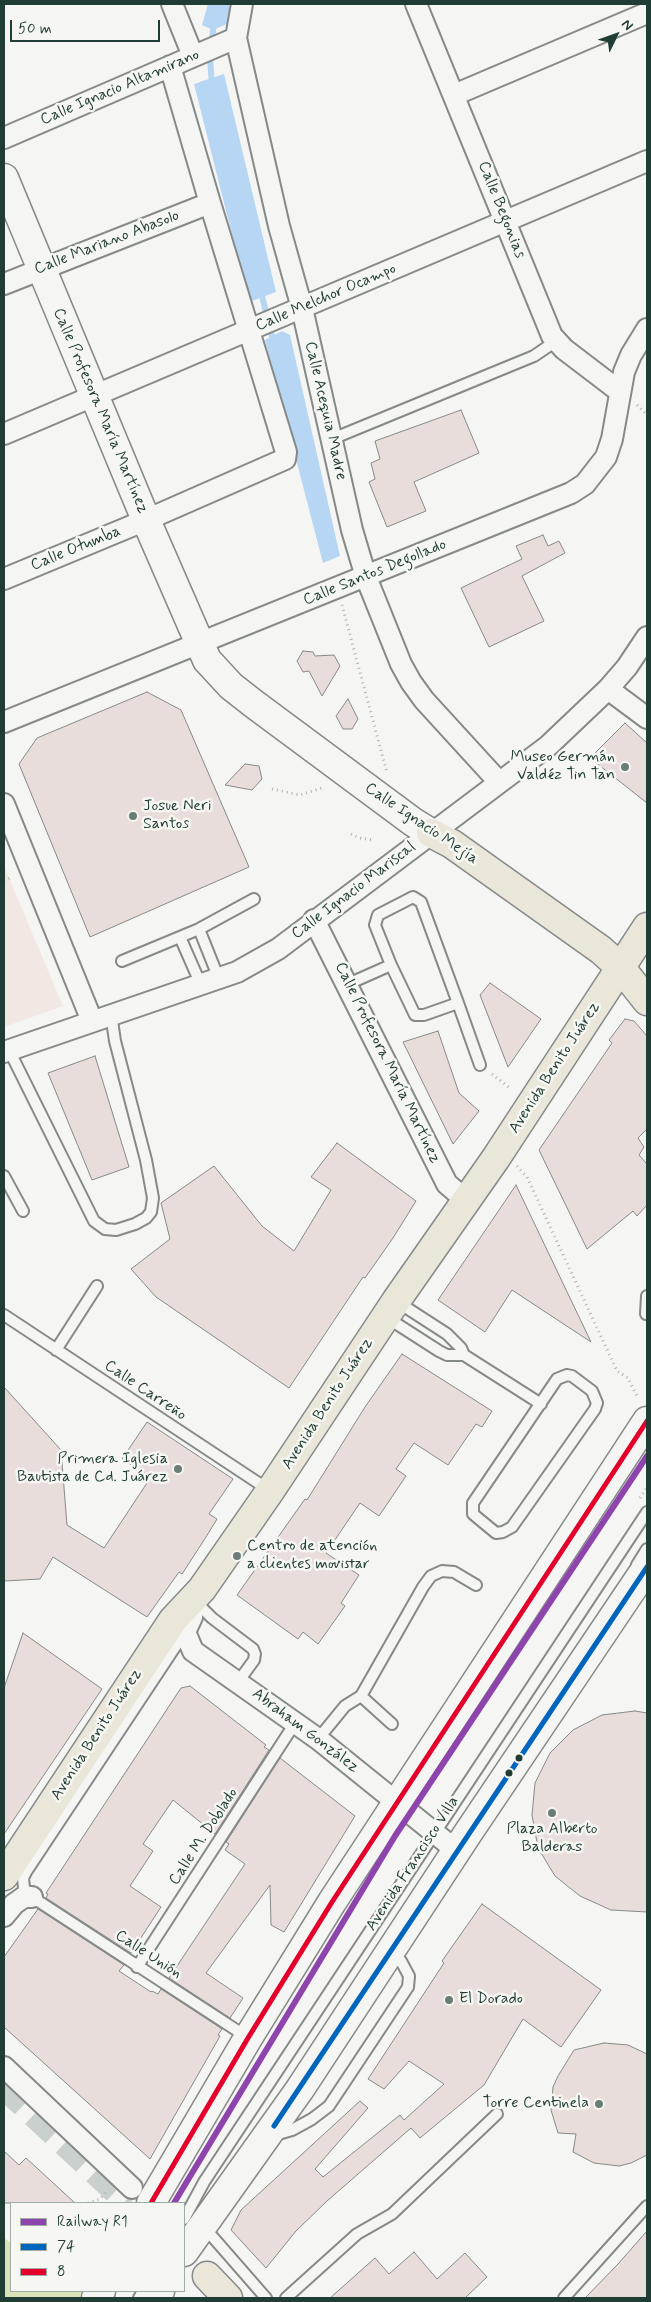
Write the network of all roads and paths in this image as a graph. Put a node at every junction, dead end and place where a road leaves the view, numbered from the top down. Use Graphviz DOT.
graph roads {
  1 [pos="172,4"];
  2 [pos="242,4"];
  3 [pos="416,4"];
  4 [pos="647,13"];
  5 [pos="230,40"];
  6 [pos="198,54"];
  7 [pos="170,66"];
  8 [pos="454,95"];
  9 [pos="4,138"];
  10 [pos="647,161"];
  11 [pos="4,178"];
  12 [pos="210,203"];
  13 [pos="506,222"];
  14 [pos="41,268"];
  15 [pos="4,284"];
  16 [pos="295,311"];
  17 [pos="647,328"];
  18 [pos="253,329"];
  19 [pos="556,341"];
  20 [pos="620,391"];
  21 [pos="94,396"];
  22 [pos="4,434"];
  23 [pos="332,440"];
  24 [pos="146,520"];
  25 [pos="366,577"];
  26 [pos="4,579"];
  27 [pos="336,589"];
  28 [pos="647,637"];
  29 [pos="198,643"];
  30 [pos="608,689"];
  31 [pos="647,718"];
  32 [pos="4,722"];
  33 [pos="387,775"];
  34 [pos="499,782"];
  35 [pos="322,788"];
  36 [pos="272,789"];
  37 [pos="4,804"];
  38 [pos="431,832"];
  39 [pos="350,834"];
  40 [pos="373,840"];
  41 [pos="15,876"];
  42 [pos="4,881"];
  43 [pos="254,899"];
  44 [pos="314,920"];
  45 [pos="647,927"];
  46 [pos="199,929"];
  47 [pos="180,937"];
  48 [pos="122,961"];
  49 [pos="391,965"];
  50 [pos="621,968"];
  51 [pos="210,982"];
  52 [pos="348,984"];
  53 [pos="647,1001"];
  54 [pos="458,1003"];
  55 [pos="111,1014"];
  56 [pos="92,1021"];
  57 [pos="7,1051"];
  58 [pos="480,1065"];
  59 [pos="511,1089"];
  60 [pos="505,1161"];
  61 [pos="4,1176"];
  62 [pos="466,1200"];
  63 [pos="23,1211"];
  64 [pos="97,1286"];
  65 [pos="647,1296"];
  66 [pos="390,1309"];
  67 [pos="646,1314"];
  68 [pos="4,1315"];
  69 [pos="56,1350"];
  70 [pos="464,1355"];
  71 [pos="540,1404"];
  72 [pos="642,1409"];
  73 [pos="270,1491"];
  74 [pos="647,1512"];
  75 [pos="647,1549"];
  76 [pos="647,1567"];
  77 [pos="476,1584"];
  78 [pos="193,1599"];
  79 [pos="186,1632"];
  80 [pos="238,1682"];
  81 [pos="361,1696"];
  82 [pos="295,1723"];
  83 [pos="392,1724"];
  84 [pos="318,1739"];
  85 [pos="396,1800"];
  86 [pos="446,1842"];
  87 [pos="4,1876"];
  88 [pos="32,1897"];
  89 [pos="4,1916"];
  90 [pos="137,1967"];
  91 [pos="248,2038"];
  92 [pos="314,2047"];
  93 [pos="4,2067"];
  94 [pos="497,2114"];
  95 [pos="141,2195"];
  96 [pos="647,2206"];
  97 [pos="190,2222"];
  98 [pos="185,2247"];
  99 [pos="207,2276"];
  100 [pos="228,2298"];
  101 [pos="266,2298"];
  102 [pos="286,2298"];
  103 [pos="564,2298"];
  1 -- 6 [label="street"];
  2 -- 5 [label="street, Calle Acequia Madre"];
  3 -- 8 [label="street, Calle Begonias"];
  4 -- 8 [label="street"];
  5 -- 6 [label="street, Calle Ignacio Altamirano"];
  5 -- 16 [label="street, Calle Acequia Madre"];
  6 -- 7 [label="street, Calle Ignacio Altamirano"];
  7 -- 9 [label="street, Calle Ignacio Altamirano"];
  7 -- 12 [label="street"];
  8 -- 13 [label="street, Calle Begonias"];
  10 -- 13 [label="street, Calle Melchor Ocampo"];
  11 -- 14 [label="main road, Calle Profesora María Martínez"];
  12 -- 14 [label="street, Calle Mariano Abasolo"];
  12 -- 18 [label="street"];
  13 -- 16 [label="street, Calle Melchor Ocampo"];
  13 -- 19 [label="street, Calle Begonias"];
  14 -- 15 [label="street, Calle Mariano Abasolo"];
  14 -- 21 [label="main road, Calle Profesora María Martínez"];
  16 -- 18 [label="street, Calle Melchor Ocampo"];
  16 -- 23 [label="street, Calle Acequia Madre"];
  17 -- 20 [label="street, Calle Santos Degollado"];
  18 -- 21 [label="street, Calle Melchor Ocampo"];
  18 -- 24 [label="street, Calle Otumba"];
  19 -- 20 [label="street, Calle Begonias"];
  19 -- 23 [label="lane"];
  20 -- 25 [label="street, Calle Santos Degollado"];
  21 -- 22 [label="street, Calle Melchor Ocampo"];
  21 -- 24 [label="main road, Calle Profesora María Martínez"];
  23 -- 25 [label="street, Calle Acequia Madre"];
  24 -- 26 [label="street, Calle Otumba"];
  24 -- 29 [label="main road, Calle Profesora María Martínez"];
  25 -- 27 [label="street, Calle Santos Degollado"];
  25 -- 34 [label="street, Calle Acequia Madre"];
  27 -- 29 [label="street, Calle Santos Degollado"];
  27 -- 33 [label="path"];
  28 -- 30 [label="street, Calle Ignacio Mariscal"];
  29 -- 32 [label="street, Calle Santos Degollado"];
  29 -- 38 [label="main road, Calle Ignacio Mejía"];
  30 -- 31 [label="street"];
  30 -- 34 [label="street, Calle Ignacio Mariscal"];
  34 -- 38 [label="street, Calle Ignacio Mariscal"];
  35 -- 36 [label="path"];
  37 -- 56 [label="street"];
  38 -- 44 [label="street, Calle Ignacio Mariscal"];
  38 -- 50 [label="main road, Calle Ignacio Mejía"];
  39 -- 40 [label="path"];
  41 -- 42 [label="path"];
  43 -- 46 [label="lane"];
  44 -- 51 [label="street, Calle Ignacio Mariscal"];
  44 -- 52 [label="street, Calle Profesora María Martínez"];
  45 -- 50 [label="main road, Avenida Benito Juárez"];
  46 -- 47 [label="lane"];
  46 -- 51 [label="lane"];
  47 -- 48 [label="lane"];
  47 -- 51 [label="lane"];
  49 -- 52 [label="lane"];
  49 -- 54 [label="lane"];
  49 -- 54 [label="lane"];
  50 -- 53 [label="main road, Calle Ignacio Mejía"];
  50 -- 60 [label="main road, Avenida Benito Juárez"];
  51 -- 55 [label="street, Calle Ignacio Mariscal"];
  52 -- 62 [label="street, Calle Profesora María Martínez"];
  54 -- 58 [label="lane"];
  55 -- 56 [label="street, Calle Ignacio Mariscal"];
  55 -- 57 [label="lane"];
  56 -- 57 [label="street, Calle Ignacio Mariscal"];
  58 -- 59 [label="path"];
  60 -- 62 [label="main road, Avenida Benito Juárez"];
  60 -- 72 [label="path"];
  61 -- 63 [label="lane"];
  62 -- 66 [label="main road, Avenida Benito Juárez"];
  64 -- 69 [label="lane"];
  65 -- 67 [label="lane"];
  66 -- 70 [label="lane"];
  66 -- 70 [label="lane"];
  66 -- 73 [label="main road, Avenida Benito Juárez"];
  68 -- 69 [label="lane, Calle Carreño"];
  69 -- 73 [label="lane, Calle Carreño"];
  70 -- 71 [label="lane"];
  71 -- 71 [label="lane"];
  72 -- 85 [label="main road"];
  73 -- 78 [label="main road, Avenida Benito Juárez"];
  74 -- 86 [label="lane, Avenida Francisco Villa"];
  75 -- 86 [label="lane, Avenida Francisco Villa"];
  76 -- 86 [label="main road, Avenida Francisco Villa"];
  77 -- 81 [label="lane"];
  78 -- 79 [label="street"];
  78 -- 80 [label="lane"];
  78 -- 87 [label="main road, Avenida Benito Juárez"];
  79 -- 80 [label="street, Abraham González"];
  79 -- 88 [label="lane"];
  80 -- 82 [label="street, Abraham González"];
  81 -- 83 [label="lane"];
  81 -- 84 [label="lane"];
  82 -- 84 [label="street, Abraham González"];
  82 -- 90 [label="lane, Calle M. Doblado"];
  84 -- 85 [label="street, Abraham González"];
  85 -- 86 [label="street, Abraham González"];
  85 -- 91 [label="main road"];
  86 -- 92 [label="lane, Avenida Francisco Villa"];
  86 -- 97 [label="lane, Avenida Francisco Villa"];
  86 -- 97 [label="main road, Avenida Francisco Villa"];
  88 -- 89 [label="street"];
  88 -- 90 [label="lane, Calle Unión"];
  90 -- 91 [label="lane, Calle Unión"];
  91 -- 95 [label="main road"];
  93 -- 95 [label="street"];
  94 -- 102 [label="lane"];
  96 -- 103 [label="lane"];
  97 -- 98 [label="main road, Avenida Francisco Villa"];
  97 -- 101 [label="lane"];
  99 -- 100 [label="main road"];
}
